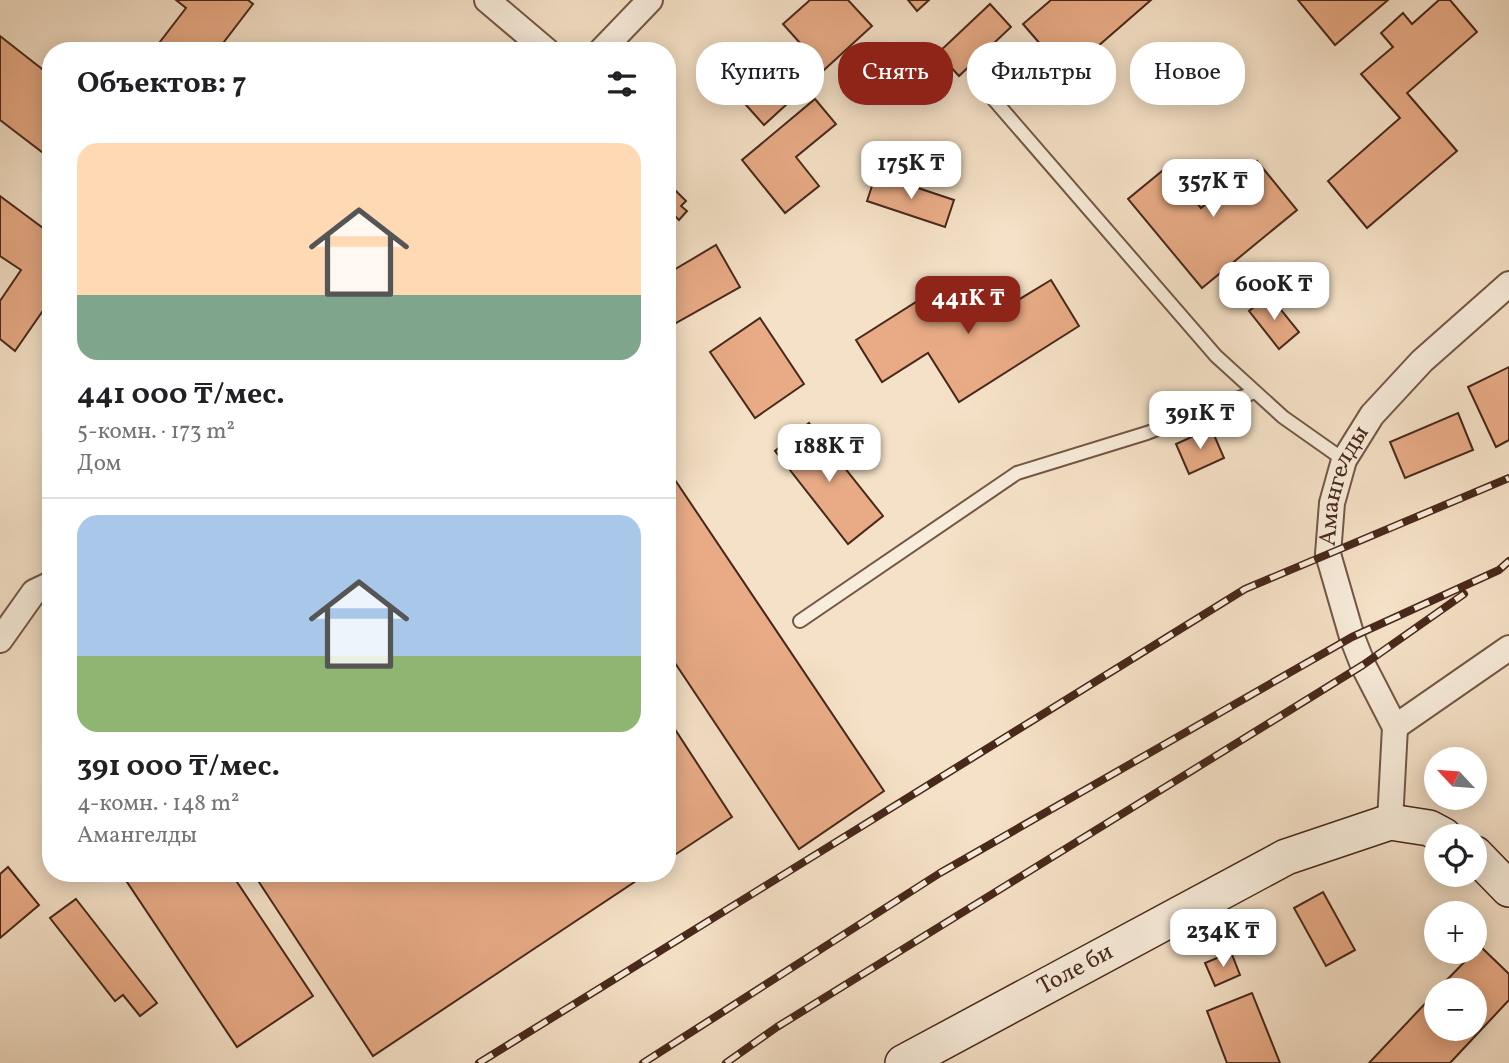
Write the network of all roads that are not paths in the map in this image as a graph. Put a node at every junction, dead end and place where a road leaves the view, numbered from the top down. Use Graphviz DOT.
graph roads {
  1 [pos="487,0"];
  2 [pos="650,0"];
  3 [pos="536,42"];
  4 [pos="610,42"];
  5 [pos="999,105"];
  6 [pos="1509,284"];
  7 [pos="1255,392"];
  8 [pos="1343,460"];
  9 [pos="42,588"];
  10 [pos="800,621"];
  11 [pos="0,640"];
  12 [pos="1509,648"];
  13 [pos="1395,727"];
  14 [pos="1390,822"];
  15 [pos="1424,827"];
  16 [pos="1487,866"];
  17 [pos="1509,889"];
  18 [pos="903,1063"];
  1 -- 3 [label="street"];
  2 -- 4 [label="street"];
  5 -- 7 [label="lane"];
  6 -- 8 [label="street, Амангелды"];
  7 -- 8 [label="lane"];
  7 -- 10 [label="lane"];
  8 -- 13 [label="street, Амангелды"];
  9 -- 11 [label="street"];
  12 -- 13 [label="street"];
  13 -- 14 [label="street"];
  14 -- 15 [label="main road, Толе би"];
  14 -- 18 [label="main road, Толе би"];
  16 -- 17 [label="main road"];
}
